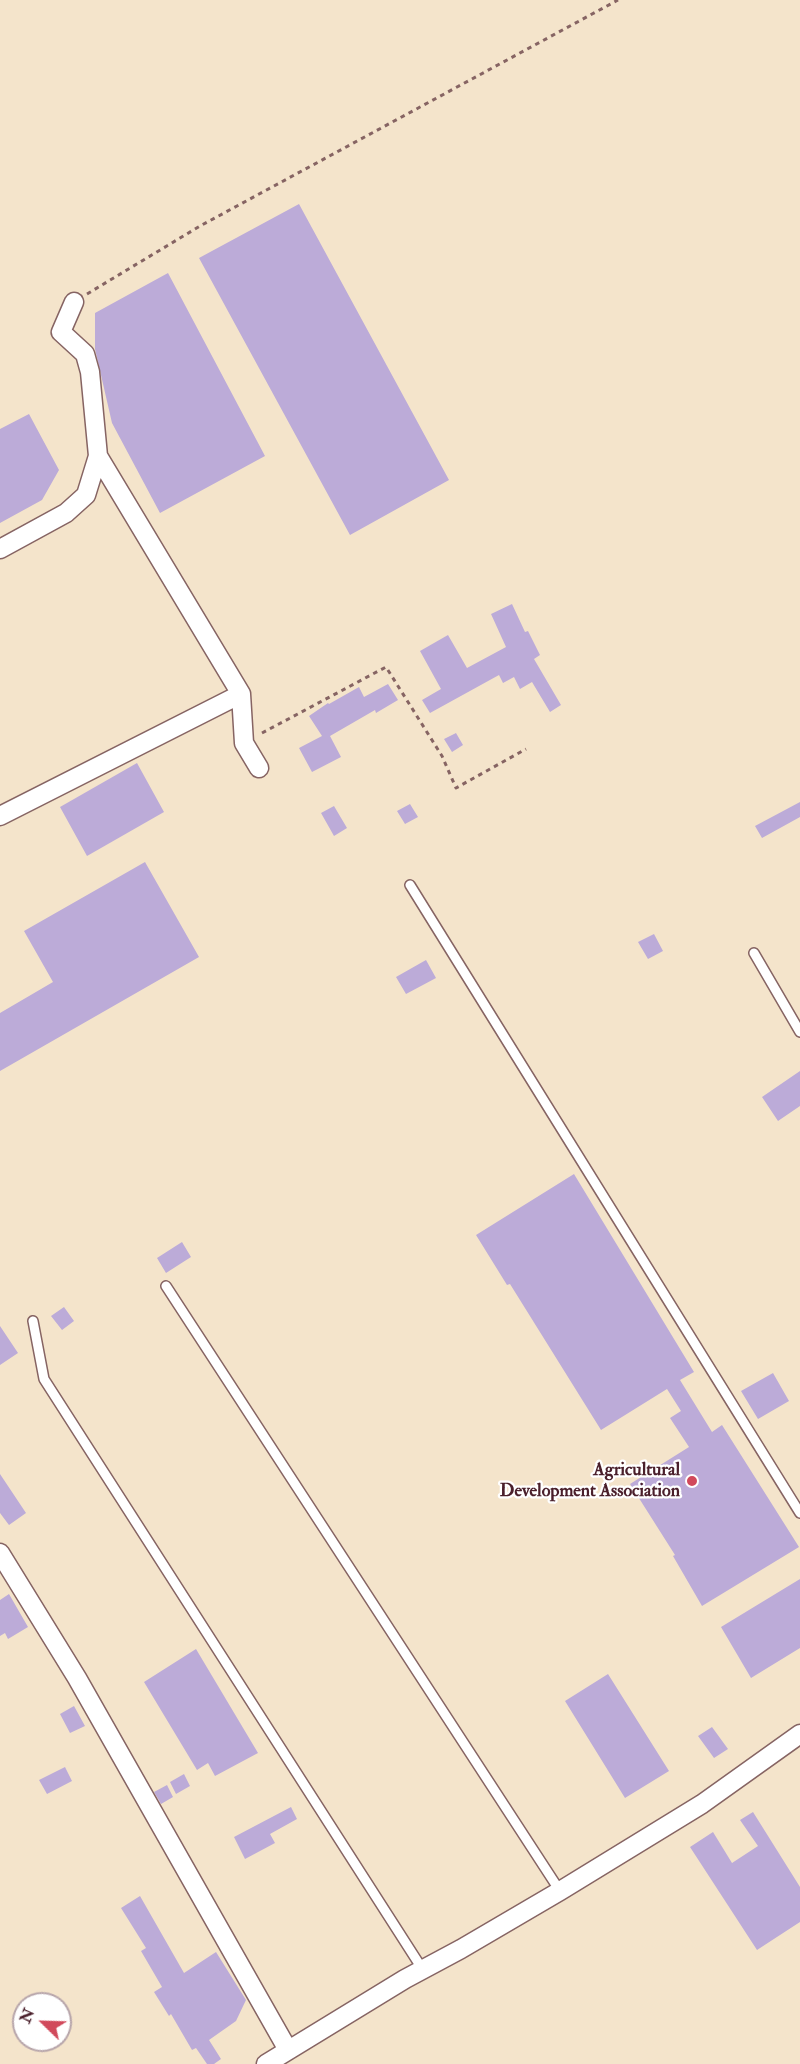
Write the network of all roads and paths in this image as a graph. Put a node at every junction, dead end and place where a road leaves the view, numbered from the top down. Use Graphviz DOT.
graph roads {
  1 [pos="618,0"];
  2 [pos="74,302"];
  3 [pos="98,456"];
  4 [pos="0,549"];
  5 [pos="242,694"];
  6 [pos="244,743"];
  7 [pos="526,749"];
  8 [pos="259,768"];
  9 [pos="0,816"];
  10 [pos="410,885"];
  11 [pos="754,953"];
  12 [pos="800,1032"];
  13 [pos="166,1286"];
  14 [pos="33,1321"];
  15 [pos="800,1513"];
  16 [pos="0,1553"];
  17 [pos="800,1734"];
  18 [pos="560,1891"];
  19 [pos="423,1970"];
  20 [pos="288,2050"];
  21 [pos="266,2064"];
  1 -- 2 [label="path"];
  2 -- 3 [label="street"];
  3 -- 4 [label="street"];
  3 -- 5 [label="street"];
  5 -- 6 [label="street"];
  5 -- 9 [label="street"];
  6 -- 7 [label="path"];
  6 -- 8 [label="street"];
  10 -- 15 [label="lane"];
  11 -- 12 [label="lane"];
  13 -- 18 [label="lane"];
  14 -- 19 [label="lane"];
  16 -- 20 [label="street"];
  17 -- 18 [label="street"];
  18 -- 19 [label="street"];
  19 -- 20 [label="street"];
  20 -- 21 [label="street"];
}
